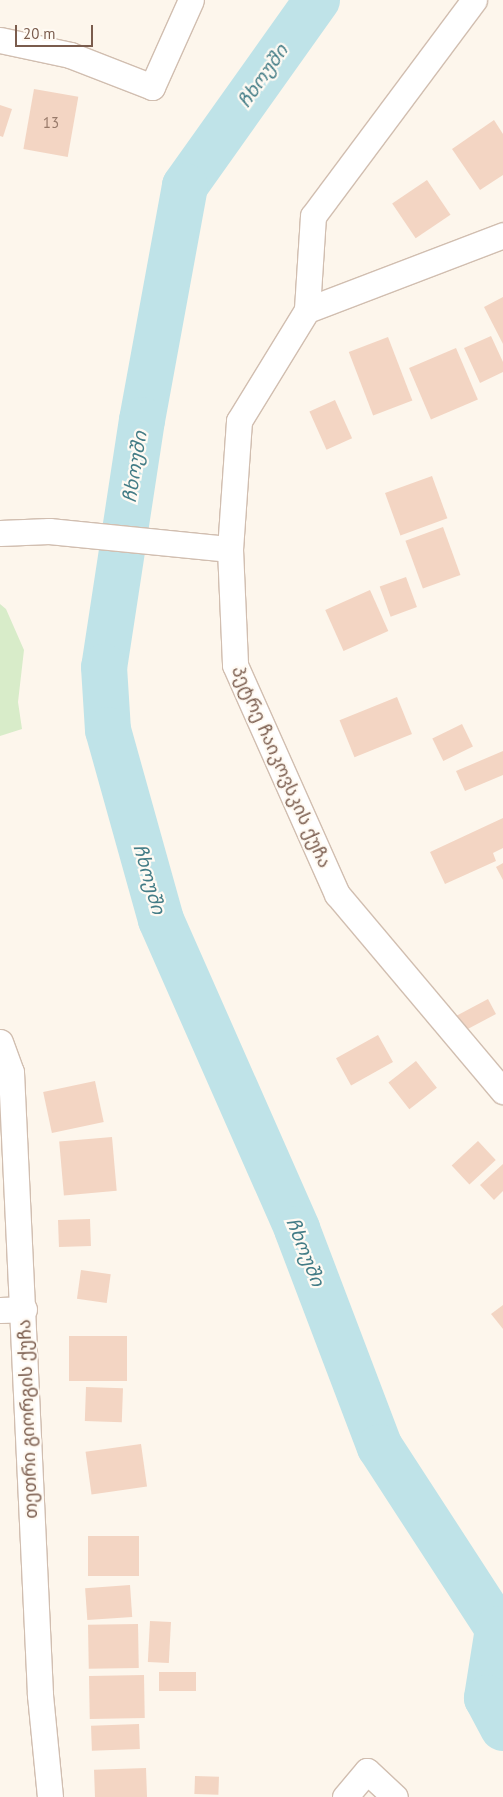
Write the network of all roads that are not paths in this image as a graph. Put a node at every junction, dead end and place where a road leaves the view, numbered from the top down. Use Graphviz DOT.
graph roads {
  1 [pos="191,0"];
  2 [pos="474,0"];
  3 [pos="0,40"];
  4 [pos="503,236"];
  5 [pos="307,310"];
  6 [pos="0,534"];
  7 [pos="230,549"];
  8 [pos="0,1042"];
  9 [pos="503,1091"];
  10 [pos="12,1310"];
  11 [pos="50,1797"];
  12 [pos="345,1797"];
  13 [pos="395,1797"];
  1 -- 3 [label="street"];
  2 -- 5 [label="street"];
  4 -- 5 [label="street"];
  5 -- 7 [label="street, პეტრე ჩაიკოვსკის ქუჩა"];
  6 -- 7 [label="street"];
  7 -- 9 [label="street, პეტრე ჩაიკოვსკის ქუჩა"];
  8 -- 10 [label="street, თეთრი გიორგის ქუჩა"];
  10 -- 11 [label="street, თეთრი გიორგის ქუჩა"];
  12 -- 13 [label="street"];
}
